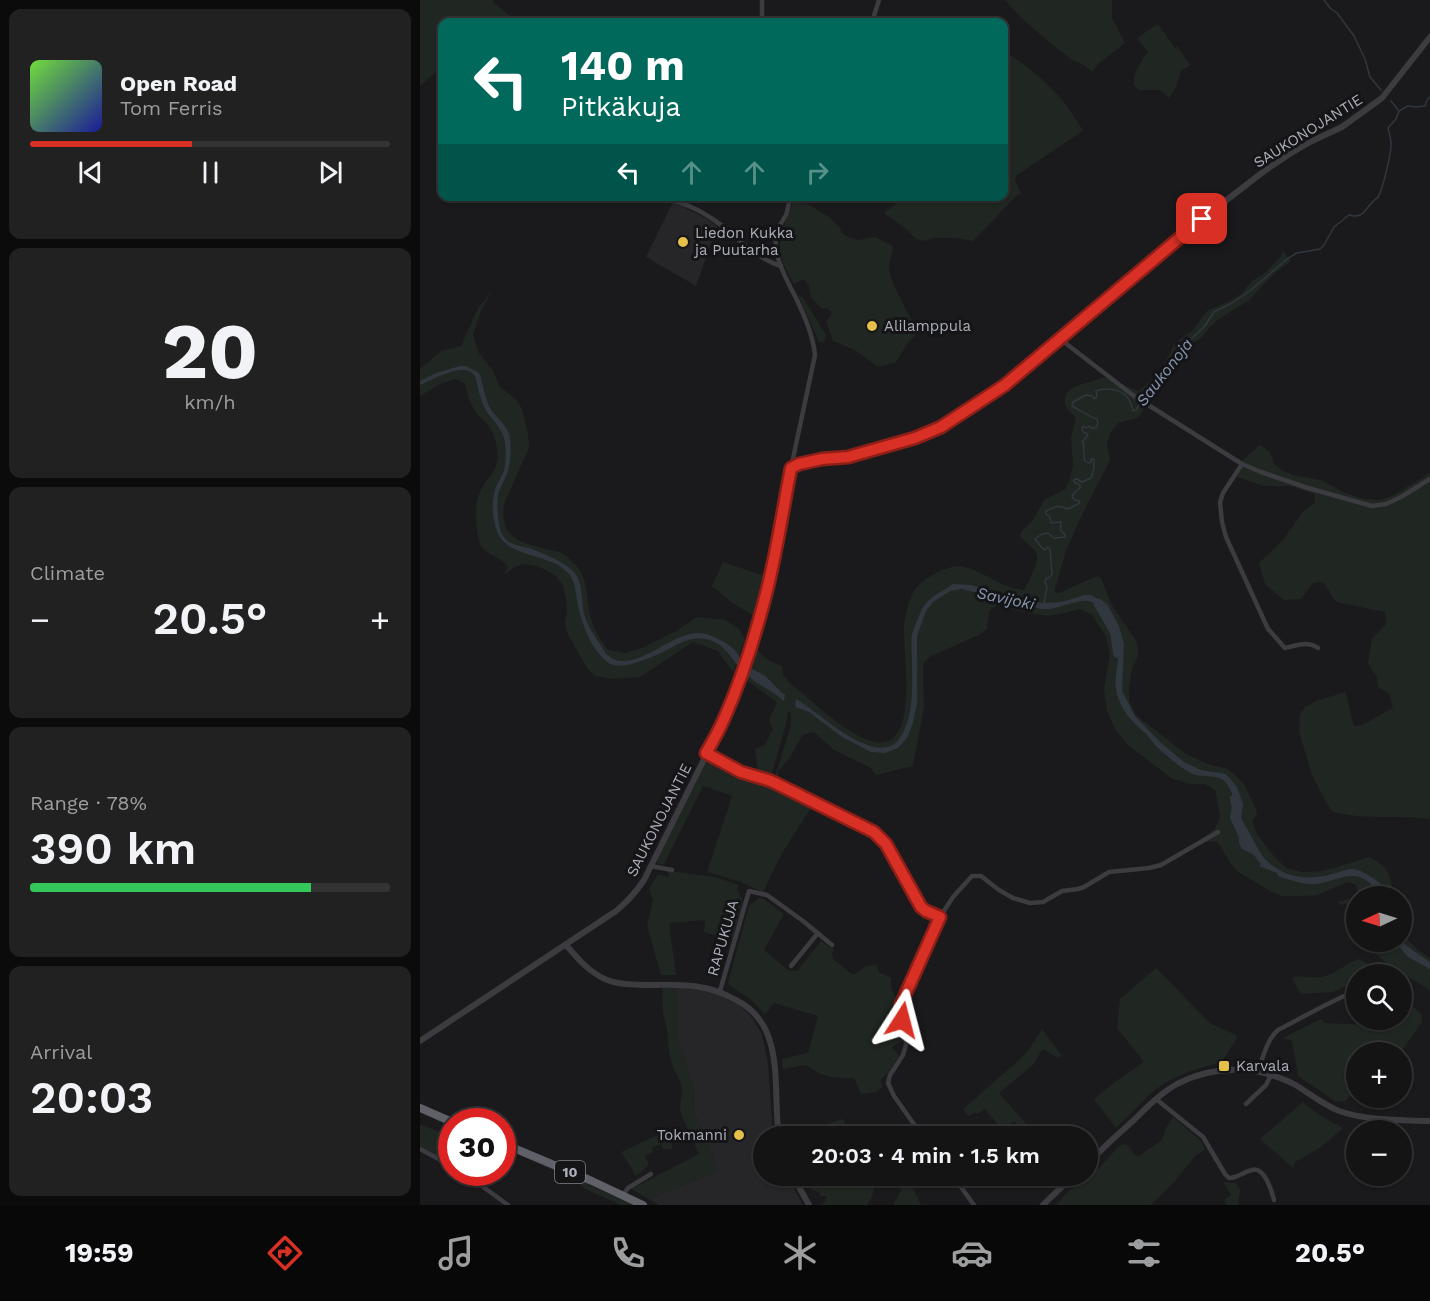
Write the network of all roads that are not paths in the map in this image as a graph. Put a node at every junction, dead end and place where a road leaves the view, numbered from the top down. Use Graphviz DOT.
graph roads {
  1 [pos="762,0"];
  2 [pos="879,0"];
  3 [pos="762,18"];
  4 [pos="873,18"];
  5 [pos="1430,37"];
  6 [pos="673,201"];
  7 [pos="789,201"];
  8 [pos="781,266"];
  9 [pos="1060,339"];
  10 [pos="1242,464"];
  11 [pos="791,468"];
  12 [pos="1430,478"];
  13 [pos="1318,648"];
  14 [pos="706,753"];
  15 [pos="1218,832"];
  16 [pos="651,866"];
  17 [pos="672,870"];
  18 [pos="940,917"];
  19 [pos="818,933"];
  20 [pos="566,945"];
  21 [pos="832,945"];
  22 [pos="791,966"];
  23 [pos="720,991"];
  24 [pos="1346,995"];
  25 [pos="420,1041"];
  26 [pos="1258,1071"];
  27 [pos="1271,1075"];
  28 [pos="1156,1099"];
  29 [pos="1246,1104"];
  30 [pos="420,1108"];
  31 [pos="438,1116"];
  32 [pos="1430,1120"];
  33 [pos="778,1126"];
  34 [pos="914,1126"];
  35 [pos="420,1149"];
  36 [pos="516,1149"];
  37 [pos="1098,1153"];
  38 [pos="438,1159"];
  39 [pos="651,1174"];
  40 [pos="482,1186"];
  41 [pos="799,1186"];
  42 [pos="960,1186"];
  43 [pos="1063,1186"];
  44 [pos="623,1195"];
  45 [pos="1274,1200"];
  46 [pos="508,1205"];
  47 [pos="644,1205"];
  48 [pos="809,1205"];
  49 [pos="974,1205"];
  50 [pos="1043,1205"];
  1 -- 3 [label="street"];
  2 -- 4 [label="street"];
  5 -- 9 [label="street, SAUKONOJANTIE"];
  6 -- 8 [label="street"];
  7 -- 8 [label="street"];
  8 -- 11 [label="street"];
  9 -- 10 [label="street"];
  9 -- 11 [label="street, SAUKONOJANTIE"];
  10 -- 12 [label="street"];
  10 -- 13 [label="street"];
  11 -- 14 [label="street, SAUKONOJANTIE"];
  14 -- 16 [label="street, SAUKONOJANTIE"];
  14 -- 18 [label="street"];
  15 -- 18 [label="street"];
  16 -- 17 [label="street"];
  16 -- 20 [label="street, SAUKONOJANTIE"];
  18 -- 34 [label="street"];
  19 -- 21 [label="street"];
  19 -- 22 [label="street"];
  19 -- 23 [label="street, RAPUKUJA"];
  20 -- 23 [label="street"];
  20 -- 25 [label="street, SAUKONOJANTIE"];
  23 -- 33 [label="street"];
  24 -- 26 [label="street"];
  26 -- 27 [label="street"];
  26 -- 28 [label="street"];
  27 -- 29 [label="street"];
  27 -- 32 [label="street"];
  28 -- 37 [label="street"];
  28 -- 45 [label="street"];
  30 -- 31 [label="highway"];
  35 -- 38 [label="street"];
  36 -- 44 [label="highway, 10"];
  39 -- 44 [label="street"];
  40 -- 46 [label="street"];
  41 -- 48 [label="street"];
  42 -- 49 [label="street"];
  43 -- 50 [label="street"];
  44 -- 47 [label="highway, 10"];
}
